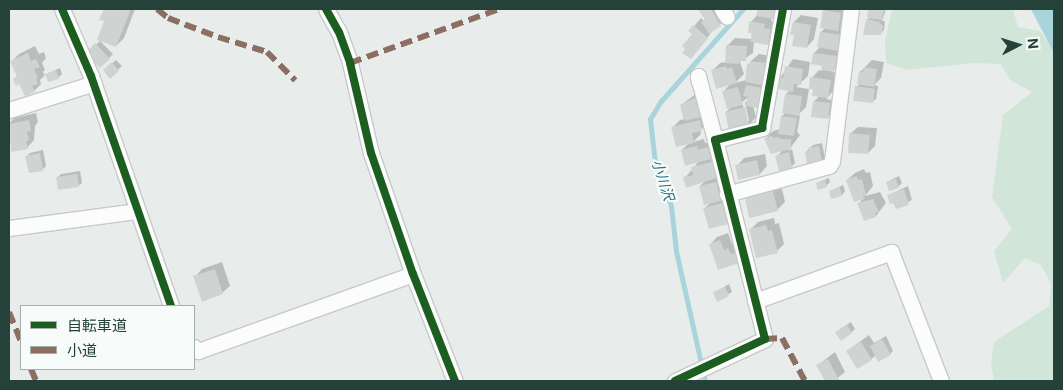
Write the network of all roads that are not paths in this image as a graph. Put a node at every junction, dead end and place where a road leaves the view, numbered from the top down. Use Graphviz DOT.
graph roads {
  1 [pos="62,9"];
  2 [pos="326,9"];
  3 [pos="783,9"];
  4 [pos="851,9"];
  5 [pos="699,82"];
  6 [pos="94,84"];
  7 [pos="9,110"];
  8 [pos="715,140"];
  9 [pos="727,194"];
  10 [pos="136,212"];
  11 [pos="9,228"];
  12 [pos="413,274"];
  13 [pos="755,301"];
  14 [pos="171,305"];
  15 [pos="195,348"];
  16 [pos="454,381"];
  17 [pos="675,381"];
  18 [pos="941,381"];
  1 -- 6 [label="street"];
  2 -- 12 [label="street"];
  3 -- 8 [label="street"];
  4 -- 9 [label="street"];
  5 -- 8 [label="street"];
  6 -- 7 [label="street"];
  6 -- 10 [label="street"];
  8 -- 9 [label="street"];
  9 -- 13 [label="street"];
  10 -- 11 [label="street"];
  10 -- 14 [label="street"];
  12 -- 15 [label="street"];
  12 -- 16 [label="street"];
  13 -- 17 [label="street"];
  13 -- 18 [label="street"];
}
